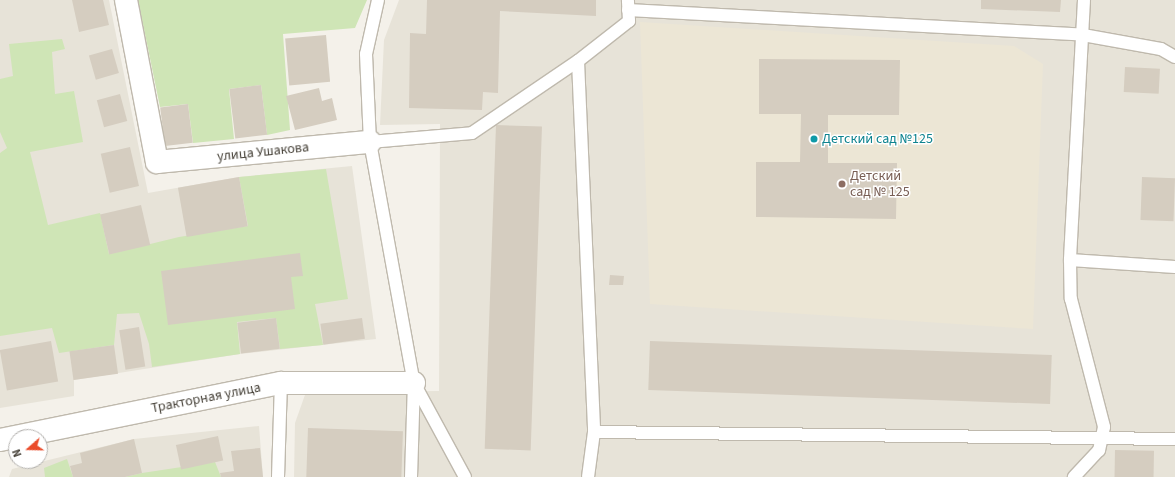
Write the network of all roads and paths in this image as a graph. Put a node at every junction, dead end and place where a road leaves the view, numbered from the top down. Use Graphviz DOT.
graph roads {
  1 [pos="126,0"];
  2 [pos="378,0"];
  3 [pos="1084,0"];
  4 [pos="628,5"];
  5 [pos="1083,35"];
  6 [pos="1175,56"];
  7 [pos="578,61"];
  8 [pos="370,142"];
  9 [pos="1070,260"];
  10 [pos="1175,266"];
  11 [pos="281,383"];
  12 [pos="414,383"];
  13 [pos="594,432"];
  14 [pos="1104,437"];
  15 [pos="1175,439"];
  16 [pos="0,440"];
  17 [pos="278,477"];
  18 [pos="410,477"];
  19 [pos="466,477"];
  20 [pos="588,477"];
  21 [pos="1074,477"];
  1 -- 8 [label="street, улица Ушакова"];
  2 -- 8 [label="lane"];
  3 -- 5 [label="lane"];
  4 -- 5 [label="lane"];
  4 -- 7 [label="lane"];
  5 -- 6 [label="lane"];
  5 -- 9 [label="lane"];
  7 -- 8 [label="lane"];
  7 -- 13 [label="lane"];
  8 -- 12 [label="lane"];
  9 -- 10 [label="lane"];
  9 -- 14 [label="lane"];
  11 -- 12 [label="street, Тракторная улица"];
  11 -- 16 [label="street, Тракторная улица"];
  11 -- 17 [label="lane"];
  12 -- 18 [label="lane"];
  12 -- 19 [label="lane"];
  13 -- 14 [label="lane"];
  13 -- 20 [label="lane"];
  14 -- 15 [label="lane"];
  14 -- 21 [label="lane"];
}
